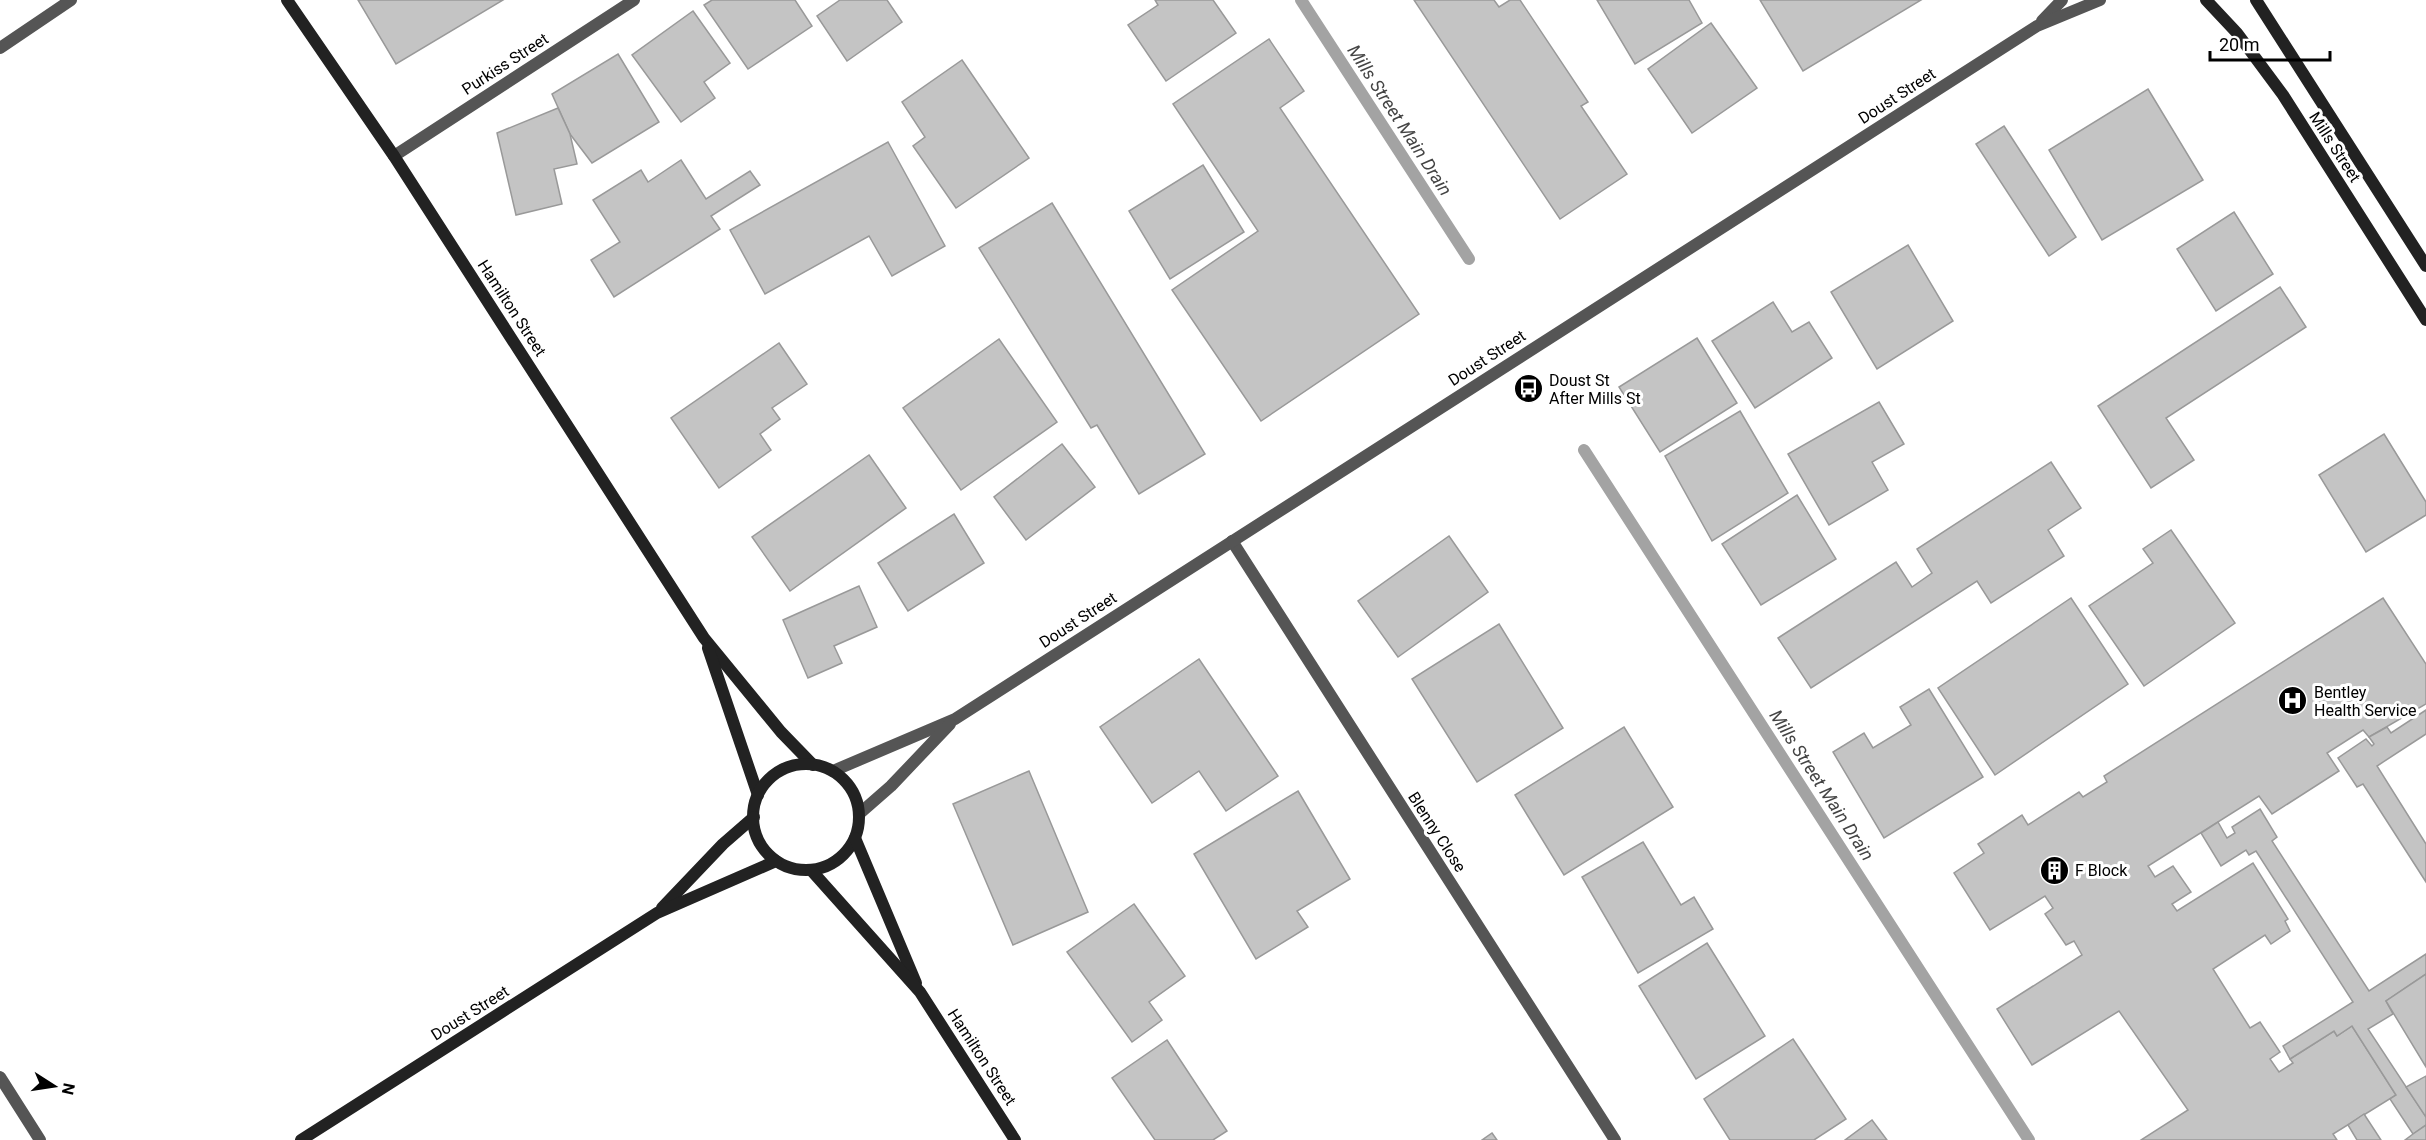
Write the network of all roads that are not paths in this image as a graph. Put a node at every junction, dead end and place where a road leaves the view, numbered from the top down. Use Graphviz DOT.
graph roads {
  1 [pos="71,0"];
  2 [pos="287,0"];
  3 [pos="634,0"];
  4 [pos="2062,0"];
  5 [pos="2100,0"];
  6 [pos="2206,0"];
  7 [pos="2256,0"];
  8 [pos="2037,26"];
  9 [pos="0,48"];
  10 [pos="394,156"];
  11 [pos="2426,266"];
  12 [pos="2426,320"];
  13 [pos="1232,541"];
  14 [pos="704,638"];
  15 [pos="955,719"];
  16 [pos="813,765"];
  17 [pos="833,771"];
  18 [pos="758,795"];
  19 [pos="859,814"];
  20 [pos="754,817"];
  21 [pos="855,838"];
  22 [pos="776,861"];
  23 [pos="811,870"];
  24 [pos="657,913"];
  25 [pos="920,992"];
  26 [pos="0,1077"];
  27 [pos="40,1140"];
  28 [pos="301,1140"];
  29 [pos="1015,1140"];
  30 [pos="1615,1140"];
  1 -- 9 [label="street"];
  2 -- 10 [label="main road, Hamilton Street"];
  3 -- 10 [label="street, Purkiss Street"];
  4 -- 8 [label="street, Doust Street"];
  5 -- 8 [label="street, Doust Street"];
  6 -- 12 [label="main road, Mills Street"];
  7 -- 11 [label="main road, Mills Street"];
  8 -- 13 [label="street, Doust Street"];
  10 -- 14 [label="main road, Hamilton Street"];
  13 -- 15 [label="street, Doust Street"];
  13 -- 30 [label="street, Blenny Close"];
  14 -- 16 [label="main road, Hamilton Street"];
  14 -- 18 [label="main road, Hamilton Street"];
  15 -- 17 [label="street, Doust Street"];
  15 -- 19 [label="street, Doust Street"];
  16 -- 17 [label="main road"];
  16 -- 18 [label="main road"];
  17 -- 19 [label="main road"];
  18 -- 20 [label="main road"];
  19 -- 21 [label="main road"];
  20 -- 22 [label="main road"];
  20 -- 24 [label="main road, Doust Street"];
  21 -- 23 [label="main road"];
  21 -- 25 [label="main road, Hamilton Street"];
  22 -- 23 [label="main road"];
  22 -- 24 [label="main road, Doust Street"];
  23 -- 25 [label="main road, Hamilton Street"];
  24 -- 28 [label="main road, Doust Street"];
  25 -- 29 [label="main road, Hamilton Street"];
  26 -- 27 [label="street"];
}
